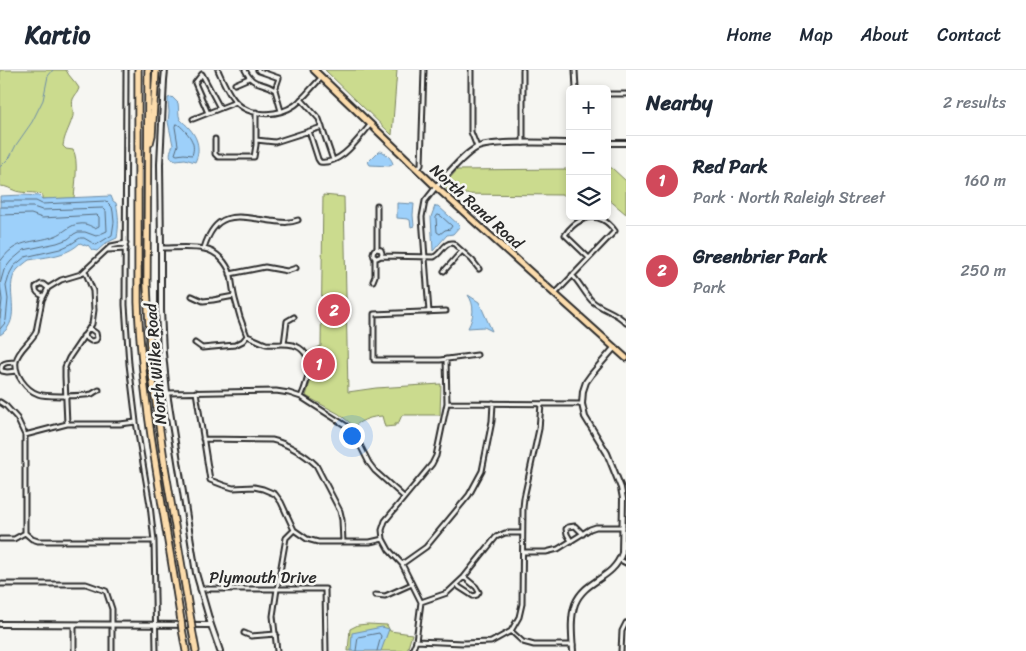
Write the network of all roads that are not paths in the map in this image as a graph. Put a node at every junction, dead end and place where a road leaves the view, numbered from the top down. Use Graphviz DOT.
graph roads {
  1 [pos="126,70"];
  2 [pos="137,70"];
  3 [pos="148,70"];
  4 [pos="156,70"];
  5 [pos="165,70"];
  6 [pos="206,70"];
  7 [pos="218,70"];
  8 [pos="245,70"];
  9 [pos="258,70"];
  10 [pos="314,70"];
  11 [pos="424,70"];
  12 [pos="471,70"];
  13 [pos="523,70"];
  14 [pos="576,70"];
  15 [pos="202,74"];
  16 [pos="249,78"];
  17 [pos="322,78"];
  18 [pos="235,84"];
  19 [pos="576,85"];
  20 [pos="275,90"];
  21 [pos="611,94"];
  22 [pos="626,94"];
  23 [pos="301,99"];
  24 [pos="236,102"];
  25 [pos="220,108"];
  26 [pos="281,111"];
  27 [pos="256,112"];
  28 [pos="208,113"];
  29 [pos="194,119"];
  30 [pos="371,124"];
  31 [pos="322,127"];
  32 [pos="309,131"];
  33 [pos="215,139"];
  34 [pos="256,140"];
  35 [pos="523,143"];
  36 [pos="566,143"];
  37 [pos="611,143"];
  38 [pos="626,143"];
  39 [pos="477,147"];
  40 [pos="148,150"];
  41 [pos="333,160"];
  42 [pos="418,169"];
  43 [pos="436,186"];
  44 [pos="377,205"];
  45 [pos="298,220"];
  46 [pos="126,243"];
  47 [pos="161,248"];
  48 [pos="204,248"];
  49 [pos="126,249"];
  50 [pos="377,249"];
  51 [pos="108,250"];
  52 [pos="462,251"];
  53 [pos="381,256"];
  54 [pos="375,257"];
  55 [pos="425,257"];
  56 [pos="589,258"];
  57 [pos="296,268"];
  58 [pos="479,269"];
  59 [pos="85,271"];
  60 [pos="444,271"];
  61 [pos="230,274"];
  62 [pos="572,276"];
  63 [pos="373,281"];
  64 [pos="48,288"];
  65 [pos="554,294"];
  66 [pos="43,296"];
  67 [pos="192,296"];
  68 [pos="234,296"];
  69 [pos="429,312"];
  70 [pos="446,312"];
  71 [pos="294,317"];
  72 [pos="626,322"];
  73 [pos="89,328"];
  74 [pos="83,336"];
  75 [pos="247,336"];
  76 [pos="195,343"];
  77 [pos="284,344"];
  78 [pos="614,348"];
  79 [pos="477,354"];
  80 [pos="626,358"];
  81 [pos="446,360"];
  82 [pos="16,362"];
  83 [pos="17,371"];
  84 [pos="99,390"];
  85 [pos="196,392"];
  86 [pos="168,393"];
  87 [pos="66,395"];
  88 [pos="301,397"];
  89 [pos="0,402"];
  90 [pos="447,403"];
  91 [pos="493,403"];
  92 [pos="541,404"];
  93 [pos="582,404"];
  94 [pos="136,422"];
  95 [pos="67,424"];
  96 [pos="25,435"];
  97 [pos="203,439"];
  98 [pos="404,497"];
  99 [pos="622,527"];
  100 [pos="294,530"];
  101 [pos="522,532"];
  102 [pos="25,533"];
  103 [pos="583,534"];
  104 [pos="0,539"];
  105 [pos="383,539"];
  106 [pos="154,541"];
  107 [pos="571,541"];
  108 [pos="343,542"];
  109 [pos="523,552"];
  110 [pos="620,560"];
  111 [pos="626,563"];
  112 [pos="402,564"];
  113 [pos="464,576"];
  114 [pos="0,584"];
  115 [pos="412,584"];
  116 [pos="457,584"];
  117 [pos="200,589"];
  118 [pos="277,589"];
  119 [pos="376,595"];
  120 [pos="421,602"];
  121 [pos="626,623"];
  122 [pos="0,624"];
  123 [pos="74,625"];
  124 [pos="112,625"];
  125 [pos="211,625"];
  126 [pos="156,626"];
  127 [pos="511,631"];
  128 [pos="244,633"];
  129 [pos="276,634"];
  130 [pos="416,641"];
  131 [pos="573,645"];
  132 [pos="74,651"];
  133 [pos="112,651"];
  134 [pos="156,651"];
  135 [pos="186,651"];
  136 [pos="196,651"];
  137 [pos="220,651"];
  138 [pos="277,651"];
  139 [pos="326,651"];
  140 [pos="412,651"];
  141 [pos="573,651"];
  142 [pos="621,651"];
  1 -- 46 [label="street, North Wilke Road"];
  2 -- 135 [label="highway, bridge"];
  3 -- 40 [label="highway"];
  4 -- 40 [label="highway"];
  5 -- 47 [label="street, North Wilke Road"];
  6 -- 15 [label="street"];
  7 -- 24 [label="street"];
  8 -- 16 [label="street"];
  9 -- 20 [label="street"];
  10 -- 17 [label="main road, North Rand Road"];
  11 -- 42 [label="street"];
  12 -- 39 [label="street"];
  13 -- 35 [label="street"];
  14 -- 19 [label="street"];
  15 -- 25 [label="street"];
  15 -- 28 [label="street"];
  16 -- 18 [label="street"];
  16 -- 20 [label="street"];
  17 -- 23 [label="street"];
  17 -- 30 [label="main road, North Rand Road"];
  20 -- 26 [label="street"];
  21 -- 22 [label="street"];
  23 -- 26 [label="street"];
  23 -- 31 [label="street"];
  24 -- 25 [label="street"];
  24 -- 27 [label="street"];
  25 -- 28 [label="street"];
  26 -- 27 [label="street"];
  27 -- 34 [label="street"];
  28 -- 29 [label="street"];
  30 -- 41 [label="street"];
  30 -- 42 [label="main road, North Rand Road"];
  31 -- 32 [label="street"];
  31 -- 41 [label="street"];
  32 -- 34 [label="street"];
  32 -- 41 [label="street"];
  33 -- 34 [label="street"];
  35 -- 36 [label="street"];
  35 -- 39 [label="street"];
  37 -- 38 [label="street"];
  39 -- 43 [label="street"];
  40 -- 136 [label="highway, bridge"];
  42 -- 43 [label="main road, North Rand Road"];
  43 -- 55 [label="street"];
  43 -- 65 [label="main road, North Rand Road"];
  44 -- 50 [label="street"];
  45 -- 48 [label="street"];
  46 -- 49 [label="street, North Wilke Road"];
  46 -- 51 [label="street"];
  47 -- 48 [label="street"];
  47 -- 86 [label="street, North Wilke Road"];
  48 -- 61 [label="street"];
  49 -- 51 [label="street"];
  49 -- 94 [label="street, North Wilke Road"];
  50 -- 53 [label="street"];
  50 -- 54 [label="street"];
  51 -- 59 [label="street"];
  52 -- 55 [label="street"];
  52 -- 58 [label="street"];
  52 -- 60 [label="street"];
  53 -- 54 [label="street"];
  53 -- 55 [label="street"];
  54 -- 63 [label="street"];
  55 -- 69 [label="street"];
  56 -- 56 [label="street"];
  56 -- 62 [label="street"];
  57 -- 61 [label="street"];
  59 -- 64 [label="street"];
  59 -- 73 [label="street"];
  61 -- 68 [label="street"];
  62 -- 65 [label="street"];
  62 -- 72 [label="street"];
  64 -- 66 [label="street"];
  64 -- 66 [label="street"];
  65 -- 78 [label="main road, North Rand Road"];
  66 -- 82 [label="street"];
  67 -- 68 [label="street"];
  68 -- 75 [label="street"];
  69 -- 70 [label="street"];
  69 -- 81 [label="street"];
  71 -- 77 [label="street"];
  73 -- 74 [label="street"];
  73 -- 74 [label="street"];
  74 -- 87 [label="street"];
  75 -- 76 [label="street"];
  75 -- 77 [label="street"];
  77 -- 88 [label="street"];
  78 -- 80 [label="main road, North Rand Road"];
  78 -- 93 [label="street"];
  79 -- 81 [label="street"];
  81 -- 90 [label="street"];
  82 -- 83 [label="street"];
  82 -- 83 [label="street"];
  83 -- 87 [label="street"];
  84 -- 87 [label="street"];
  85 -- 86 [label="street"];
  85 -- 88 [label="street"];
  85 -- 97 [label="street"];
  86 -- 117 [label="street, North Wilke Road"];
  87 -- 95 [label="street"];
  88 -- 98 [label="street"];
  89 -- 96 [label="street"];
  90 -- 91 [label="street"];
  90 -- 98 [label="street"];
  91 -- 92 [label="street"];
  91 -- 112 [label="street"];
  92 -- 93 [label="street"];
  92 -- 101 [label="street"];
  93 -- 99 [label="street"];
  94 -- 95 [label="street"];
  94 -- 106 [label="street, North Wilke Road"];
  95 -- 96 [label="street"];
  96 -- 102 [label="street"];
  97 -- 100 [label="street"];
  97 -- 108 [label="street"];
  98 -- 105 [label="street"];
  99 -- 103 [label="street"];
  99 -- 110 [label="street"];
  100 -- 108 [label="street"];
  100 -- 118 [label="street"];
  101 -- 109 [label="street"];
  101 -- 113 [label="street"];
  102 -- 104 [label="street"];
  102 -- 106 [label="street"];
  103 -- 107 [label="street"];
  103 -- 107 [label="street"];
  105 -- 108 [label="street"];
  105 -- 112 [label="street"];
  106 -- 126 [label="street, North Wilke Road"];
  107 -- 109 [label="street"];
  109 -- 127 [label="street"];
  110 -- 111 [label="street"];
  110 -- 131 [label="street"];
  112 -- 115 [label="street"];
  113 -- 116 [label="street"];
  113 -- 116 [label="street"];
  114 -- 124 [label="street"];
  115 -- 119 [label="street"];
  115 -- 120 [label="street"];
  116 -- 120 [label="street"];
  117 -- 118 [label="street, Plymouth Drive"];
  117 -- 125 [label="street, North Wilke Road"];
  118 -- 129 [label="street"];
  118 -- 139 [label="street, Plymouth Drive"];
  120 -- 130 [label="street"];
  121 -- 142 [label="street"];
  122 -- 123 [label="street"];
  123 -- 124 [label="street"];
  123 -- 132 [label="street"];
  124 -- 126 [label="street"];
  124 -- 133 [label="street"];
  125 -- 126 [label="street"];
  125 -- 137 [label="street, North Wilke Road"];
  126 -- 134 [label="street, North Wilke Road"];
  127 -- 130 [label="street"];
  127 -- 131 [label="street"];
  128 -- 129 [label="street"];
  129 -- 138 [label="street"];
  130 -- 140 [label="street"];
  131 -- 141 [label="street"];
}
